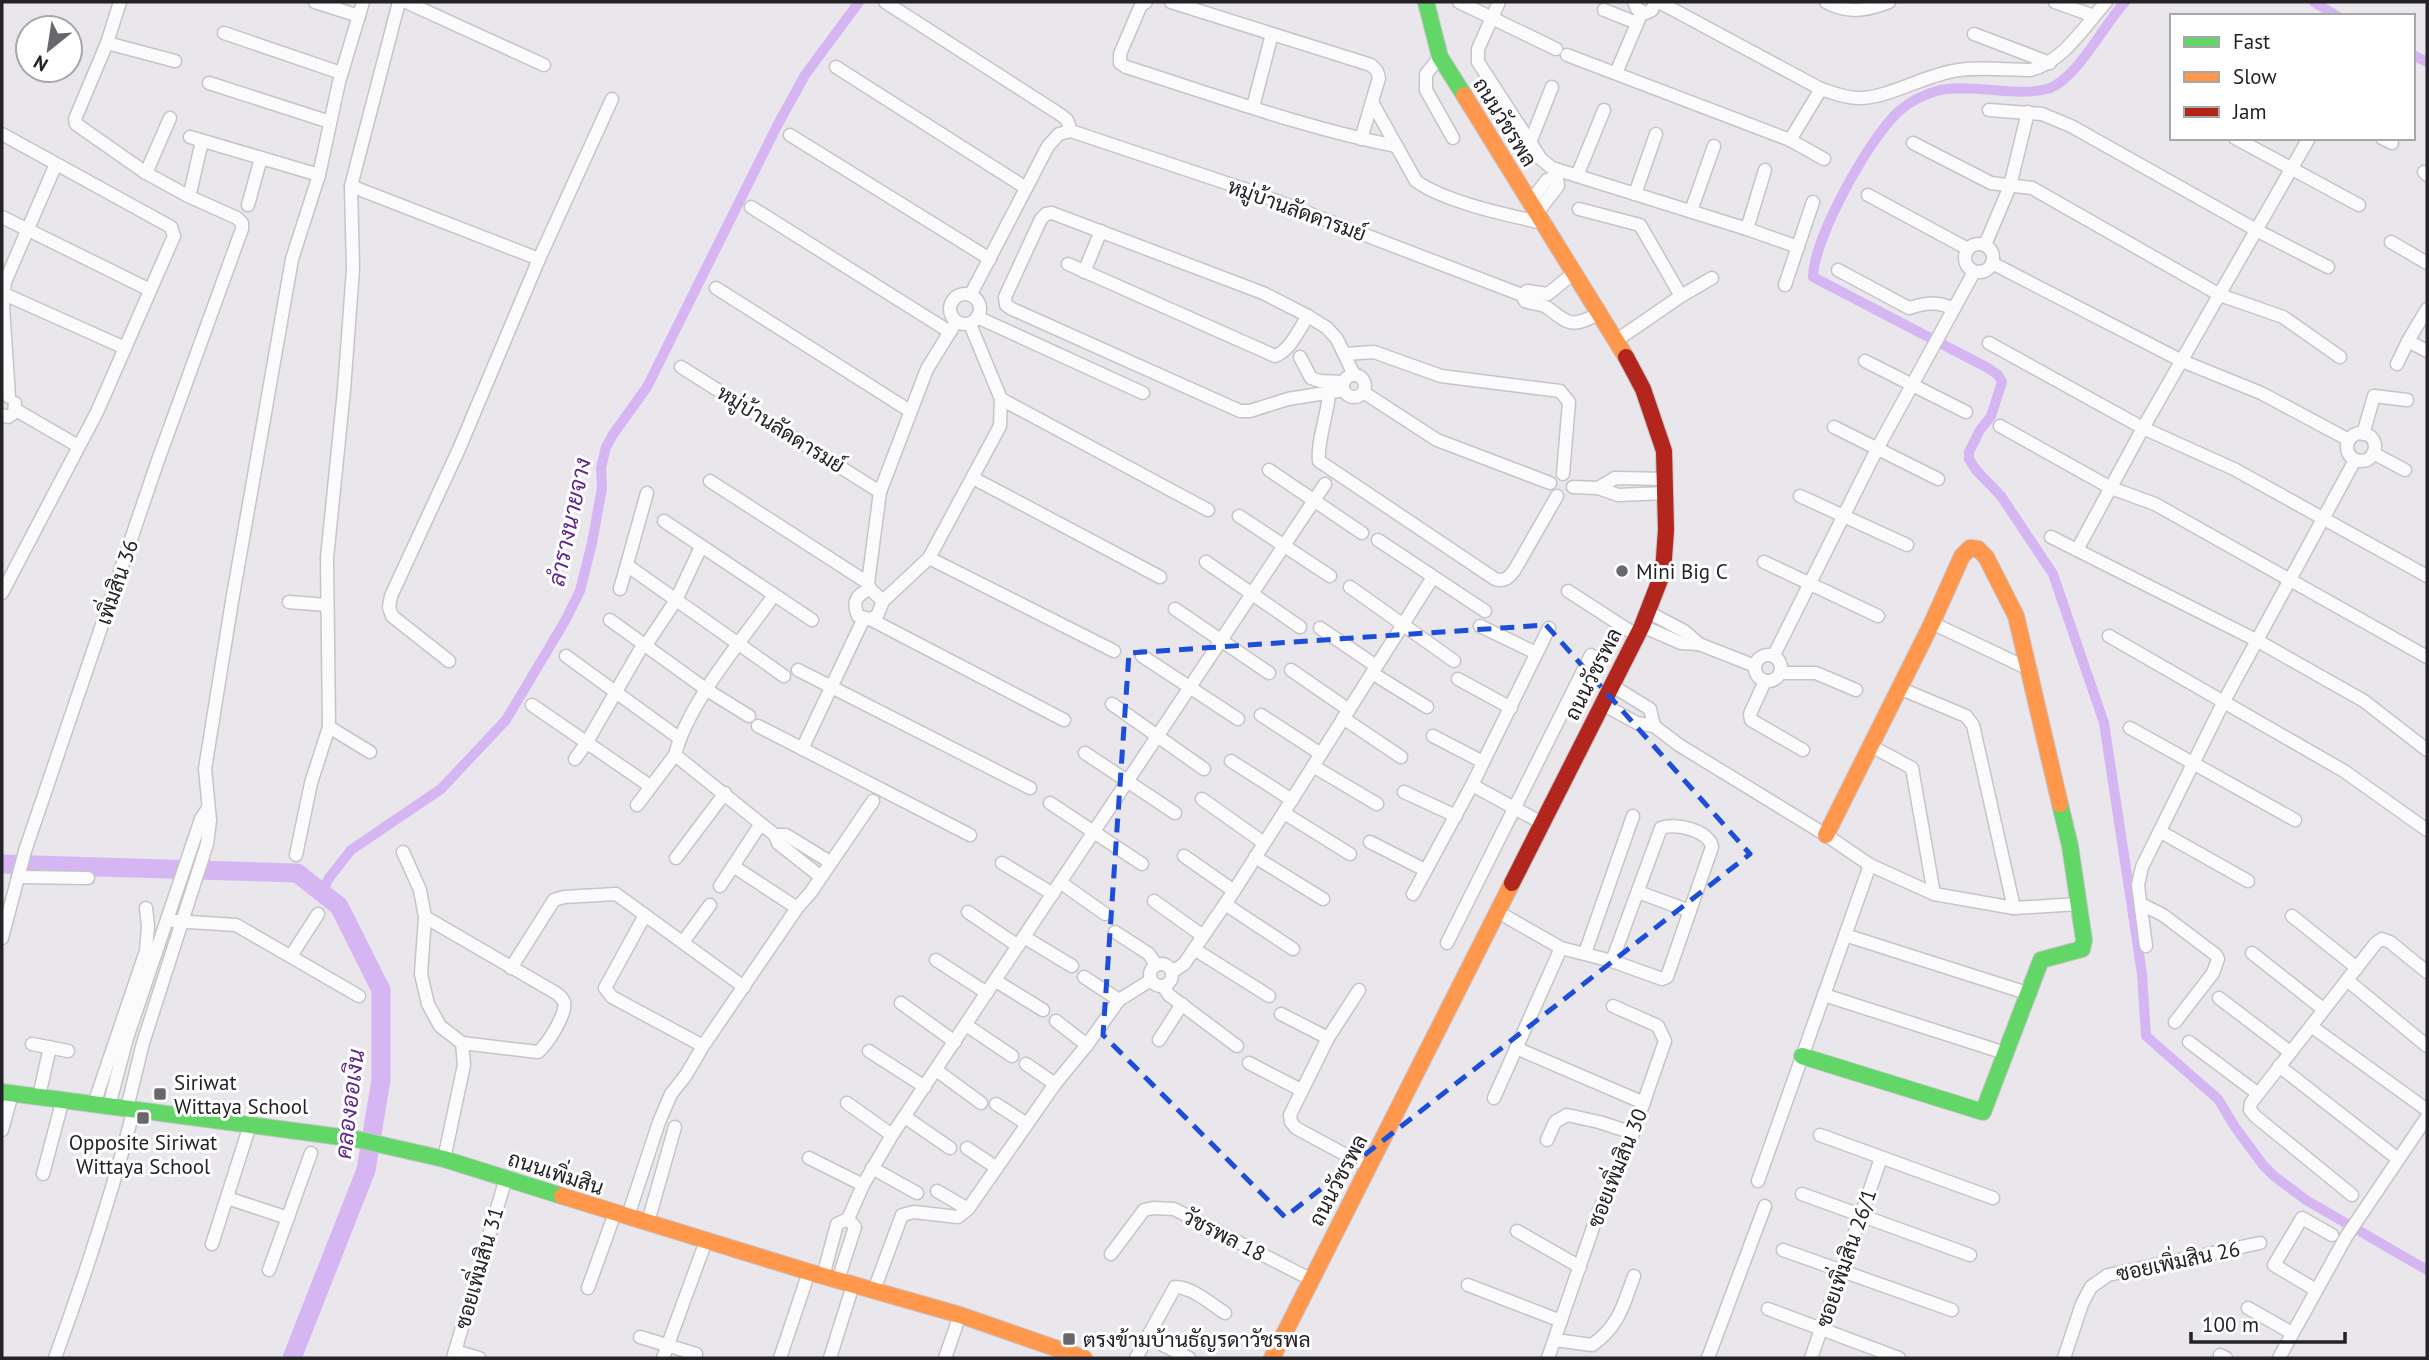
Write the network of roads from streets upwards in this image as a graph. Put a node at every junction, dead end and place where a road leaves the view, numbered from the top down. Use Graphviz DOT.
graph roads {
  1 [pos="120,2"];
  2 [pos="315,2"];
  3 [pos="363,2"];
  4 [pos="399,2"];
  5 [pos="406,2"];
  6 [pos="885,2"];
  7 [pos="1146,2"];
  8 [pos="1171,2"];
  9 [pos="1426,2"];
  10 [pos="1459,2"];
  11 [pos="1499,2"];
  12 [pos="1657,2"];
  13 [pos="1826,2"];
  14 [pos="1889,2"];
  15 [pos="2055,2"];
  16 [pos="2106,2"];
  17 [pos="1605,10"];
  18 [pos="1638,13"];
  19 [pos="359,16"];
  20 [pos="2094,16"];
  21 [pos="1492,17"];
  22 [pos="224,33"];
  23 [pos="1272,34"];
  24 [pos="1975,34"];
  25 [pos="107,43"];
  26 [pos="1440,57"];
  27 [pos="175,61"];
  28 [pos="2050,63"];
  29 [pos="544,65"];
  30 [pos="836,67"];
  31 [pos="341,73"];
  32 [pos="1616,74"];
  33 [pos="209,83"];
  34 [pos="1552,87"];
  35 [pos="1821,89"];
  36 [pos="612,100"];
  37 [pos="1373,104"];
  38 [pos="1253,107"];
  39 [pos="1604,110"];
  40 [pos="1989,110"];
  41 [pos="2028,112"];
  42 [pos="170,118"];
  43 [pos="330,122"];
  44 [pos="1071,131"];
  45 [pos="2,134"];
  46 [pos="1656,134"];
  47 [pos="790,135"];
  48 [pos="1453,138"];
  49 [pos="1362,139"];
  50 [pos="1531,140"];
  51 [pos="1790,140"];
  52 [pos="2239,140"];
  53 [pos="2308,140"];
  54 [pos="1913,143"];
  55 [pos="1396,146"];
  56 [pos="1714,146"];
  57 [pos="261,158"];
  58 [pos="1824,159"];
  59 [pos="56,164"];
  60 [pos="2291,169"];
  61 [pos="1765,170"];
  62 [pos="146,173"];
  63 [pos="1559,174"];
  64 [pos="319,175"];
  65 [pos="1577,176"];
  66 [pos="351,186"];
  67 [pos="2010,186"];
  68 [pos="191,188"];
  69 [pos="1026,188"];
  70 [pos="1635,194"];
  71 [pos="1868,195"];
  72 [pos="1813,202"];
  73 [pos="248,205"];
  74 [pos="2359,205"];
  75 [pos="751,208"];
  76 [pos="1579,209"];
  77 [pos="1691,211"];
  78 [pos="1537,213"];
  79 [pos="2,217"];
  80 [pos="1746,229"];
  81 [pos="28,230"];
  82 [pos="1101,231"];
  83 [pos="2258,231"];
  84 [pos="2391,242"];
  85 [pos="1985,244"];
  86 [pos="1798,247"];
  87 [pos="1968,250"];
  88 [pos="539,259"];
  89 [pos="990,259"];
  90 [pos="1992,263"];
  91 [pos="2427,263"];
  92 [pos="1068,264"];
  93 [pos="2328,267"];
  94 [pos="1838,270"];
  95 [pos="1084,272"];
  96 [pos="1575,272"];
  97 [pos="1973,272"];
  98 [pos="1712,278"];
  99 [pos="1784,285"];
  100 [pos="716,288"];
  101 [pos="150,290"];
  102 [pos="3,294"];
  103 [pos="971,294"];
  104 [pos="2220,295"];
  105 [pos="1681,296"];
  106 [pos="1547,300"];
  107 [pos="1954,309"];
  108 [pos="2427,309"];
  109 [pos="1600,313"];
  110 [pos="1308,316"];
  111 [pos="963,324"];
  112 [pos="1616,340"];
  113 [pos="2408,341"];
  114 [pos="1989,343"];
  115 [pos="125,348"];
  116 [pos="2427,351"];
  117 [pos="1345,354"];
  118 [pos="1300,356"];
  119 [pos="2340,358"];
  120 [pos="2182,361"];
  121 [pos="1866,362"];
  122 [pos="2397,364"];
  123 [pos="681,367"];
  124 [pos="1347,382"];
  125 [pos="1913,385"];
  126 [pos="1143,393"];
  127 [pos="1329,393"];
  128 [pos="5,398"];
  129 [pos="1001,400"];
  130 [pos="2407,400"];
  131 [pos="16,410"];
  132 [pos="910,411"];
  133 [pos="1966,412"];
  134 [pos="2,417"];
  135 [pos="2000,426"];
  136 [pos="1834,427"];
  137 [pos="2143,428"];
  138 [pos="2363,434"];
  139 [pos="2348,440"];
  140 [pos="78,446"];
  141 [pos="1877,449"];
  142 [pos="2373,453"];
  143 [pos="2355,460"];
  144 [pos="1269,470"];
  145 [pos="2405,470"];
  146 [pos="1563,474"];
  147 [pos="973,478"];
  148 [pos="1938,479"];
  149 [pos="710,481"];
  150 [pos="1550,483"];
  151 [pos="1325,484"];
  152 [pos="1666,486"];
  153 [pos="1573,487"];
  154 [pos="2111,488"];
  155 [pos="880,492"];
  156 [pos="647,493"];
  157 [pos="1558,496"];
  158 [pos="1800,496"];
  159 [pos="1313,502"];
  160 [pos="1208,510"];
  161 [pos="1843,515"];
  162 [pos="1239,516"];
  163 [pos="2325,518"];
  164 [pos="664,521"];
  165 [pos="1362,533"];
  166 [pos="2051,537"];
  167 [pos="1378,540"];
  168 [pos="1907,545"];
  169 [pos="701,547"];
  170 [pos="1283,547"];
  171 [pos="2077,550"];
  172 [pos="929,558"];
  173 [pos="1206,562"];
  174 [pos="1764,562"];
  175 [pos="628,566"];
  176 [pos="1330,576"];
  177 [pos="2427,576"];
  178 [pos="1160,577"];
  179 [pos="1433,577"];
  180 [pos="2290,580"];
  181 [pos="1810,584"];
  182 [pos="869,586"];
  183 [pos="1350,587"];
  184 [pos="620,589"];
  185 [pos="1568,591"];
  186 [pos="2,593"];
  187 [pos="1252,593"];
  188 [pos="774,595"];
  189 [pos="676,600"];
  190 [pos="883,601"];
  191 [pos="289,602"];
  192 [pos="327,605"];
  193 [pos="1175,609"];
  194 [pos="1485,611"];
  195 [pos="1878,617"];
  196 [pos="867,619"];
  197 [pos="610,620"];
  198 [pos="812,620"];
  199 [pos="1403,624"];
  200 [pos="1642,624"];
  201 [pos="1932,624"];
  202 [pos="1480,626"];
  203 [pos="1300,627"];
  204 [pos="1320,628"];
  205 [pos="1549,628"];
  206 [pos="2109,636"];
  207 [pos="1221,640"];
  208 [pos="2258,641"];
  209 [pos="645,644"];
  210 [pos="740,644"];
  211 [pos="1114,651"];
  212 [pos="1536,653"];
  213 [pos="1591,654"];
  214 [pos="1774,655"];
  215 [pos="566,656"];
  216 [pos="1142,656"];
  217 [pos="2427,657"];
  218 [pos="1454,660"];
  219 [pos="449,661"];
  220 [pos="1755,666"];
  221 [pos="798,670"];
  222 [pos="1291,670"];
  223 [pos="1374,670"];
  224 [pos="2031,670"];
  225 [pos="1269,673"];
  226 [pos="1780,673"];
  227 [pos="784,676"];
  228 [pos="1458,679"];
  229 [pos="1765,681"];
  230 [pos="1611,685"];
  231 [pos="830,687"];
  232 [pos="1190,687"];
  233 [pos="1899,688"];
  234 [pos="707,690"];
  235 [pos="1856,690"];
  236 [pos="617,692"];
  237 [pos="2224,701"];
  238 [pos="1112,704"];
  239 [pos="532,705"];
  240 [pos="1602,705"];
  241 [pos="1427,707"];
  242 [pos="1511,708"];
  243 [pos="1346,714"];
  244 [pos="1261,715"];
  245 [pos="1238,719"];
  246 [pos="1064,720"];
  247 [pos="1654,726"];
  248 [pos="329,727"];
  249 [pos="2130,728"];
  250 [pos="1157,735"];
  251 [pos="1433,736"];
  252 [pos="679,738"];
  253 [pos="587,742"];
  254 [pos="1871,746"];
  255 [pos="802,749"];
  256 [pos="1803,750"];
  257 [pos="2427,750"];
  258 [pos="370,752"];
  259 [pos="1085,753"];
  260 [pos="1321,754"];
  261 [pos="675,755"];
  262 [pos="1401,757"];
  263 [pos="575,758"];
  264 [pos="1231,761"];
  265 [pos="1483,762"];
  266 [pos="2193,762"];
  267 [pos="1313,766"];
  268 [pos="1204,769"];
  269 [pos="1128,781"];
  270 [pos="1472,785"];
  271 [pos="650,786"];
  272 [pos="1030,788"];
  273 [pos="1404,792"];
  274 [pos="725,793"];
  275 [pos="1202,799"];
  276 [pos="1292,800"];
  277 [pos="873,801"];
  278 [pos="1050,803"];
  279 [pos="1377,804"];
  280 [pos="637,805"];
  281 [pos="1514,807"];
  282 [pos="1175,813"];
  283 [pos="1284,813"];
  284 [pos="1457,816"];
  285 [pos="1633,816"];
  286 [pos="2295,820"];
  287 [pos="1542,823"];
  288 [pos="761,825"];
  289 [pos="2427,830"];
  290 [pos="2161,832"];
  291 [pos="1093,833"];
  292 [pos="775,835"];
  293 [pos="970,835"];
  294 [pos="1826,835"];
  295 [pos="201,842"];
  296 [pos="1370,842"];
  297 [pos="1264,843"];
  298 [pos="402,852"];
  299 [pos="1350,854"];
  300 [pos="296,855"];
  301 [pos="1184,856"];
  302 [pos="1255,857"];
  303 [pos="676,858"];
  304 [pos="830,862"];
  305 [pos="1002,863"];
  306 [pos="1142,864"];
  307 [pos="1870,865"];
  308 [pos="733,866"];
  309 [pos="1425,870"];
  310 [pos="18,876"];
  311 [pos="821,877"];
  312 [pos="88,878"];
  313 [pos="2248,881"];
  314 [pos="1060,882"];
  315 [pos="720,886"];
  316 [pos="1234,891"];
  317 [pos="1638,892"];
  318 [pos="1053,894"];
  319 [pos="1413,894"];
  320 [pos="1934,894"];
  321 [pos="1323,899"];
  322 [pos="1154,901"];
  323 [pos="1225,904"];
  324 [pos="2079,904"];
  325 [pos="2141,904"];
  326 [pos="710,905"];
  327 [pos="146,908"];
  328 [pos="797,908"];
  329 [pos="2014,908"];
  330 [pos="5,909"];
  331 [pos="1690,911"];
  332 [pos="968,912"];
  333 [pos="1498,912"];
  334 [pos="318,914"];
  335 [pos="1105,914"];
  336 [pos="645,915"];
  337 [pos="2292,916"];
  338 [pos="425,917"];
  339 [pos="167,919"];
  340 [pos="182,922"];
  341 [pos="1115,932"];
  342 [pos="1845,935"];
  343 [pos="1203,936"];
  344 [pos="2,938"];
  345 [pos="683,942"];
  346 [pos="1021,942"];
  347 [pos="1447,943"];
  348 [pos="2146,946"];
  349 [pos="1562,948"];
  350 [pos="1194,949"];
  351 [pos="1293,949"];
  352 [pos="1585,953"];
  353 [pos="2252,953"];
  354 [pos="291,956"];
  355 [pos="936,960"];
  356 [pos="1612,961"];
  357 [pos="1156,965"];
  358 [pos="1072,966"];
  359 [pos="511,968"];
  360 [pos="2357,968"];
  361 [pos="1172,972"];
  362 [pos="2427,972"];
  363 [pos="1084,977"];
  364 [pos="1151,980"];
  365 [pos="2347,980"];
  366 [pos="996,981"];
  367 [pos="1163,986"];
  368 [pos="744,987"];
  369 [pos="1359,990"];
  370 [pos="987,993"];
  371 [pos="2030,994"];
  372 [pos="1824,995"];
  373 [pos="359,996"];
  374 [pos="1269,996"];
  375 [pos="2219,998"];
  376 [pos="1119,1000"];
  377 [pos="901,1003"];
  378 [pos="1182,1004"];
  379 [pos="1613,1006"];
  380 [pos="2323,1009"];
  381 [pos="1043,1010"];
  382 [pos="1281,1014"];
  383 [pos="1056,1021"];
  384 [pos="2175,1022"];
  385 [pos="966,1025"];
  386 [pos="2311,1026"];
  387 [pos="1328,1038"];
  388 [pos="1159,1040"];
  389 [pos="955,1042"];
  390 [pos="2189,1042"];
  391 [pos="461,1043"];
  392 [pos="32,1044"];
  393 [pos="1087,1045"];
  394 [pos="703,1046"];
  395 [pos="1237,1046"];
  396 [pos="2427,1046"];
  397 [pos="50,1047"];
  398 [pos="1516,1048"];
  399 [pos="68,1051"];
  400 [pos="869,1051"];
  401 [pos="2290,1052"];
  402 [pos="2005,1053"];
  403 [pos="1012,1056"];
  404 [pos="1802,1056"];
  405 [pos="1026,1063"];
  406 [pos="1249,1063"];
  407 [pos="2279,1066"];
  408 [pos="936,1070"];
  409 [pos="1055,1084"];
  410 [pos="925,1087"];
  411 [pos="1301,1090"];
  412 [pos="7,1093"];
  413 [pos="2257,1093"];
  414 [pos="39,1096"];
  415 [pos="1494,1098"];
  416 [pos="63,1099"];
  417 [pos="981,1102"];
  418 [pos="847,1103"];
  419 [pos="1644,1103"];
  420 [pos="996,1104"];
  421 [pos="102,1105"];
  422 [pos="131,1108"];
  423 [pos="2427,1110"];
  424 [pos="905,1117"];
  425 [pos="2427,1117"];
  426 [pos="1027,1124"];
  427 [pos="250,1125"];
  428 [pos="675,1127"];
  429 [pos="2,1130"];
  430 [pos="1633,1133"];
  431 [pos="892,1135"];
  432 [pos="1820,1135"];
  433 [pos="1546,1140"];
  434 [pos="967,1147"];
  435 [pos="950,1148"];
  436 [pos="311,1153"];
  437 [pos="1881,1157"];
  438 [pos="809,1158"];
  439 [pos="444,1159"];
  440 [pos="2398,1159"];
  441 [pos="1368,1167"];
  442 [pos="872,1168"];
  443 [pos="997,1168"];
  444 [pos="43,1174"];
  445 [pos="506,1178"];
  446 [pos="1758,1181"];
  447 [pos="863,1185"];
  448 [pos="937,1191"];
  449 [pos="918,1194"];
  450 [pos="1802,1194"];
  451 [pos="2352,1195"];
  452 [pos="227,1198"];
  453 [pos="1993,1199"];
  454 [pos="1765,1206"];
  455 [pos="968,1209"];
  456 [pos="1861,1214"];
  457 [pos="622,1215"];
  458 [pos="288,1218"];
  459 [pos="648,1222"];
  460 [pos="1517,1231"];
  461 [pos="2332,1235"];
  462 [pos="706,1241"];
  463 [pos="2260,1243"];
  464 [pos="212,1244"];
  465 [pos="1783,1250"];
  466 [pos="1111,1254"];
  467 [pos="1969,1255"];
  468 [pos="1580,1267"];
  469 [pos="269,1270"];
  470 [pos="1842,1270"];
  471 [pos="1634,1276"];
  472 [pos="831,1278"];
  473 [pos="1312,1280"];
  474 [pos="1468,1286"];
  475 [pos="588,1288"];
  476 [pos="874,1290"];
  477 [pos="2316,1290"];
  478 [pos="2248,1308"];
  479 [pos="1768,1309"];
  480 [pos="1952,1310"];
  481 [pos="1225,1313"];
  482 [pos="960,1315"];
  483 [pos="1561,1321"];
  484 [pos="1821,1329"];
  485 [pos="2292,1333"];
  486 [pos="640,1337"];
  487 [pos="1147,1337"];
  488 [pos="1555,1340"];
  489 [pos="668,1345"];
  490 [pos="696,1354"];
  491 [pos="1873,1354"];
  492 [pos="454,1355"];
  493 [pos="1064,1355"];
  494 [pos="830,1357"];
  495 [pos="55,1358"];
  496 [pos="478,1358"];
  497 [pos="663,1358"];
  498 [pos="780,1358"];
  499 [pos="945,1358"];
  500 [pos="1084,1358"];
  501 [pos="1136,1358"];
  502 [pos="1189,1358"];
  503 [pos="1272,1358"];
  504 [pos="1548,1358"];
  505 [pos="1708,1358"];
  506 [pos="1811,1358"];
  507 [pos="1899,1358"];
  508 [pos="2064,1358"];
  509 [pos="2279,1358"];
  1 -- 25 [label="street"];
  2 -- 19 [label="street"];
  3 -- 19 [label="street"];
  4 -- 66 [label="street"];
  5 -- 29 [label="street"];
  6 -- 44 [label="street, หมู่บ้านลัดดารมย์"];
  7 -- 38 [label="street"];
  8 -- 23 [label="street"];
  9 -- 26 [label="street, ถนนวัชรพล"];
  10 -- 21 [label="street"];
  11 -- 21 [label="street"];
  12 -- 18 [label="street"];
  12 -- 35 [label="street"];
  13 -- 14 [label="street"];
  15 -- 20 [label="street"];
  16 -- 20 [label="street"];
  17 -- 18 [label="street"];
  18 -- 32 [label="street"];
  19 -- 31 [label="street"];
  20 -- 28 [label="street"];
  21 -- 32 [label="street"];
  21 -- 50 [label="street"];
  22 -- 31 [label="street"];
  23 -- 37 [label="street"];
  23 -- 38 [label="street"];
  24 -- 28 [label="street"];
  25 -- 27 [label="street"];
  25 -- 62 [label="street"];
  26 -- 48 [label="street"];
  26 -- 78 [label="street, ถนนวัชรพล"];
  28 -- 35 [label="street"];
  30 -- 69 [label="street"];
  31 -- 43 [label="street"];
  32 -- 51 [label="street"];
  33 -- 43 [label="street"];
  34 -- 50 [label="street"];
  35 -- 51 [label="street"];
  36 -- 88 [label="street"];
  37 -- 49 [label="street"];
  37 -- 55 [label="street"];
  38 -- 49 [label="street"];
  39 -- 65 [label="street"];
  40 -- 41 [label="street"];
  41 -- 67 [label="street"];
  41 -- 83 [label="street"];
  42 -- 62 [label="street"];
  43 -- 64 [label="street"];
  44 -- 69 [label="street"];
  44 -- 106 [label="street, หมู่บ้านลัดดารมย์"];
  45 -- 59 [label="street"];
  46 -- 70 [label="street"];
  47 -- 89 [label="street"];
  49 -- 55 [label="street"];
  50 -- 63 [label="street"];
  51 -- 58 [label="street"];
  52 -- 60 [label="street"];
  53 -- 60 [label="street"];
  54 -- 67 [label="street"];
  55 -- 78 [label="street"];
  56 -- 77 [label="street"];
  57 -- 64 [label="street"];
  57 -- 68 [label="street"];
  57 -- 73 [label="street"];
  59 -- 81 [label="street"];
  59 -- 101 [label="street"];
  60 -- 74 [label="street"];
  60 -- 83 [label="street"];
  61 -- 80 [label="street"];
  62 -- 310 [label="street, เพิ่มสิน 36"];
  63 -- 65 [label="street"];
  63 -- 78 [label="street"];
  64 -- 295 [label="street"];
  65 -- 70 [label="street"];
  66 -- 88 [label="street"];
  66 -- 192 [label="street"];
  67 -- 85 [label="street"];
  67 -- 104 [label="street"];
  69 -- 89 [label="street"];
  70 -- 77 [label="street"];
  71 -- 87 [label="street"];
  72 -- 86 [label="street"];
  75 -- 111 [label="street"];
  76 -- 105 [label="street"];
  77 -- 80 [label="street"];
  78 -- 96 [label="street, ถนนวัชรพล"];
  79 -- 81 [label="street"];
  80 -- 86 [label="street"];
  81 -- 101 [label="street"];
  81 -- 102 [label="street"];
  82 -- 95 [label="street"];
  82 -- 110 [label="street"];
  82 -- 127 [label="street"];
  83 -- 93 [label="street"];
  83 -- 104 [label="street"];
  84 -- 91 [label="street"];
  85 -- 87 [label="street"];
  85 -- 90 [label="street"];
  86 -- 99 [label="street"];
  87 -- 97 [label="street"];
  88 -- 219 [label="street"];
  89 -- 103 [label="street"];
  90 -- 97 [label="street"];
  90 -- 120 [label="street"];
  92 -- 95 [label="street"];
  94 -- 107 [label="street"];
  95 -- 110 [label="street"];
  96 -- 106 [label="street"];
  96 -- 109 [label="street, ถนนวัชรพล"];
  97 -- 107 [label="street"];
  98 -- 105 [label="street"];
  100 -- 132 [label="street"];
  101 -- 115 [label="street"];
  102 -- 115 [label="street"];
  102 -- 128 [label="street"];
  103 -- 111 [label="street"];
  103 -- 111 [label="street"];
  104 -- 119 [label="street"];
  104 -- 120 [label="street"];
  105 -- 112 [label="street"];
  106 -- 109 [label="street, หมู่บ้านลัดดารมย์"];
  107 -- 125 [label="street"];
  108 -- 113 [label="street"];
  109 -- 112 [label="street, ถนนวัชรพล"];
  110 -- 117 [label="street"];
  111 -- 126 [label="street"];
  111 -- 129 [label="street"];
  111 -- 132 [label="street"];
  112 -- 152 [label="street, ถนนวัชรพล"];
  113 -- 116 [label="street"];
  113 -- 122 [label="street"];
  114 -- 137 [label="street"];
  115 -- 140 [label="street"];
  117 -- 124 [label="street"];
  117 -- 146 [label="street"];
  118 -- 124 [label="street"];
  120 -- 137 [label="street"];
  120 -- 139 [label="street"];
  121 -- 125 [label="street"];
  123 -- 155 [label="street, หมู่บ้านลัดดารมย์"];
  124 -- 127 [label="street"];
  124 -- 150 [label="street"];
  125 -- 133 [label="street"];
  125 -- 141 [label="street"];
  127 -- 157 [label="street"];
  128 -- 131 [label="street"];
  129 -- 147 [label="street"];
  129 -- 160 [label="street"];
  130 -- 138 [label="street"];
  131 -- 134 [label="street"];
  131 -- 140 [label="street"];
  132 -- 155 [label="street"];
  135 -- 154 [label="street"];
  136 -- 141 [label="street"];
  137 -- 154 [label="street"];
  137 -- 163 [label="street"];
  138 -- 139 [label="street"];
  138 -- 142 [label="street"];
  139 -- 143 [label="street"];
  140 -- 186 [label="street"];
  141 -- 148 [label="street"];
  141 -- 161 [label="street"];
  142 -- 143 [label="street"];
  142 -- 145 [label="street"];
  143 -- 163 [label="street"];
  144 -- 159 [label="street"];
  146 -- 150 [label="street"];
  146 -- 153 [label="street"];
  147 -- 172 [label="street"];
  147 -- 178 [label="street"];
  149 -- 182 [label="street"];
  150 -- 157 [label="street"];
  151 -- 159 [label="street"];
  152 -- 153 [label="street"];
  152 -- 200 [label="street, ถนนวัชรพล"];
  153 -- 157 [label="street"];
  154 -- 171 [label="street"];
  154 -- 180 [label="street"];
  155 -- 182 [label="street"];
  156 -- 175 [label="street"];
  158 -- 161 [label="street"];
  159 -- 165 [label="street"];
  159 -- 170 [label="street"];
  161 -- 168 [label="street"];
  161 -- 181 [label="street"];
  162 -- 170 [label="street"];
  163 -- 177 [label="street"];
  163 -- 180 [label="street"];
  164 -- 169 [label="street"];
  166 -- 171 [label="street"];
  167 -- 179 [label="street"];
  169 -- 188 [label="street"];
  169 -- 189 [label="street"];
  170 -- 176 [label="street"];
  170 -- 187 [label="street"];
  171 -- 208 [label="street"];
  172 -- 190 [label="street"];
  172 -- 211 [label="street"];
  173 -- 187 [label="street"];
  174 -- 181 [label="street"];
  175 -- 184 [label="street"];
  175 -- 189 [label="street"];
  179 -- 194 [label="street"];
  179 -- 199 [label="street"];
  180 -- 208 [label="street"];
  180 -- 217 [label="street"];
  181 -- 195 [label="street"];
  181 -- 214 [label="street"];
  182 -- 190 [label="street"];
  182 -- 196 [label="street"];
  183 -- 199 [label="street"];
  185 -- 200 [label="street"];
  187 -- 203 [label="street"];
  187 -- 207 [label="street"];
  188 -- 198 [label="street"];
  188 -- 210 [label="street"];
  189 -- 209 [label="street"];
  189 -- 210 [label="street"];
  190 -- 196 [label="street"];
  191 -- 192 [label="street"];
  192 -- 248 [label="street"];
  193 -- 207 [label="street"];
  196 -- 231 [label="street"];
  196 -- 246 [label="street"];
  197 -- 209 [label="street"];
  199 -- 218 [label="street"];
  199 -- 223 [label="street"];
  200 -- 220 [label="street"];
  200 -- 230 [label="street, ถนนวัชรพล"];
  201 -- 224 [label="street"];
  201 -- 224 [label="street"];
  201 -- 233 [label="street"];
  202 -- 212 [label="street"];
  204 -- 223 [label="street"];
  205 -- 212 [label="street"];
  206 -- 237 [label="street"];
  207 -- 225 [label="street"];
  207 -- 232 [label="street"];
  208 -- 237 [label="street"];
  208 -- 257 [label="street"];
  209 -- 234 [label="street"];
  209 -- 236 [label="street"];
  210 -- 227 [label="street"];
  210 -- 234 [label="street"];
  212 -- 242 [label="street"];
  213 -- 281 [label="street"];
  214 -- 220 [label="street"];
  214 -- 226 [label="street"];
  215 -- 236 [label="street"];
  216 -- 232 [label="street"];
  220 -- 229 [label="street"];
  221 -- 231 [label="street"];
  222 -- 243 [label="street"];
  223 -- 241 [label="street"];
  223 -- 243 [label="street"];
  224 -- 324 [label="street"];
  226 -- 229 [label="street"];
  226 -- 235 [label="street"];
  228 -- 242 [label="street"];
  229 -- 256 [label="street"];
  230 -- 240 [label="street, ถนนวัชรพล"];
  230 -- 247 [label="street"];
  231 -- 255 [label="street"];
  231 -- 272 [label="street"];
  232 -- 245 [label="street"];
  232 -- 250 [label="street"];
  233 -- 254 [label="street"];
  233 -- 329 [label="street"];
  234 -- 252 [label="street"];
  234 -- 255 [label="street"];
  236 -- 252 [label="street"];
  236 -- 253 [label="street"];
  237 -- 266 [label="street"];
  237 -- 289 [label="street"];
  238 -- 250 [label="street"];
  239 -- 253 [label="street"];
  240 -- 247 [label="street"];
  240 -- 287 [label="street, ถนนวัชรพล"];
  242 -- 265 [label="street"];
  243 -- 260 [label="street"];
  243 -- 262 [label="street"];
  244 -- 260 [label="street"];
  247 -- 294 [label="street"];
  248 -- 258 [label="street"];
  248 -- 300 [label="street"];
  249 -- 266 [label="street"];
  250 -- 268 [label="street"];
  250 -- 269 [label="street"];
  251 -- 265 [label="street"];
  252 -- 261 [label="street"];
  253 -- 263 [label="street"];
  253 -- 271 [label="street"];
  254 -- 294 [label="street"];
  254 -- 320 [label="street"];
  255 -- 293 [label="street"];
  259 -- 269 [label="street"];
  260 -- 267 [label="street"];
  261 -- 271 [label="street"];
  261 -- 274 [label="street"];
  264 -- 276 [label="street"];
  265 -- 270 [label="street"];
  266 -- 286 [label="street"];
  266 -- 290 [label="street"];
  267 -- 276 [label="street"];
  267 -- 279 [label="street"];
  269 -- 282 [label="street"];
  269 -- 291 [label="street"];
  270 -- 281 [label="street"];
  270 -- 284 [label="street"];
  271 -- 280 [label="street"];
  273 -- 284 [label="street"];
  274 -- 288 [label="street"];
  274 -- 303 [label="street"];
  275 -- 297 [label="street"];
  276 -- 283 [label="street"];
  277 -- 304 [label="street"];
  278 -- 291 [label="street"];
  281 -- 287 [label="street"];
  281 -- 347 [label="street"];
  283 -- 297 [label="street"];
  283 -- 299 [label="street"];
  284 -- 309 [label="street"];
  285 -- 352 [label="street"];
  287 -- 333 [label="street, ถนนวัชรพล"];
  288 -- 292 [label="street"];
  288 -- 308 [label="street"];
  290 -- 313 [label="street"];
  290 -- 325 [label="street"];
  291 -- 306 [label="street"];
  291 -- 314 [label="street"];
  292 -- 304 [label="street"];
  292 -- 311 [label="street"];
  294 -- 307 [label="street"];
  295 -- 339 [label="street"];
  295 -- 340 [label="street"];
  296 -- 309 [label="street"];
  297 -- 302 [label="street"];
  298 -- 338 [label="street"];
  301 -- 316 [label="street"];
  302 -- 316 [label="street"];
  302 -- 321 [label="street"];
  304 -- 311 [label="street"];
  305 -- 318 [label="street"];
  307 -- 320 [label="street"];
  307 -- 342 [label="street"];
  308 -- 315 [label="street"];
  308 -- 328 [label="street"];
  309 -- 319 [label="street"];
  310 -- 312 [label="street"];
  310 -- 330 [label="street, เพิ่มสิน 36"];
  311 -- 328 [label="street"];
  314 -- 318 [label="street"];
  314 -- 335 [label="street"];
  316 -- 323 [label="street"];
  317 -- 331 [label="street"];
  317 -- 331 [label="street"];
  317 -- 356 [label="street"];
  318 -- 346 [label="street"];
  320 -- 329 [label="street"];
  322 -- 343 [label="street"];
  323 -- 343 [label="street"];
  323 -- 351 [label="street"];
  324 -- 329 [label="street"];
  324 -- 371 [label="street"];
  325 -- 348 [label="street"];
  325 -- 384 [label="street"];
  326 -- 345 [label="street"];
  327 -- 421 [label="street"];
  328 -- 368 [label="street"];
  330 -- 344 [label="street, เพิ่มสิน 36"];
  331 -- 356 [label="street"];
  332 -- 346 [label="street"];
  333 -- 349 [label="street"];
  333 -- 441 [label="street, ถนนวัชรพล"];
  334 -- 354 [label="street"];
  336 -- 345 [label="street"];
  336 -- 359 [label="street"];
  336 -- 394 [label="street"];
  337 -- 360 [label="street"];
  338 -- 359 [label="street"];
  338 -- 391 [label="street"];
  339 -- 340 [label="street"];
  339 -- 421 [label="street"];
  340 -- 354 [label="street"];
  340 -- 422 [label="street"];
  341 -- 357 [label="street"];
  342 -- 371 [label="street"];
  342 -- 372 [label="street"];
  343 -- 350 [label="street"];
  345 -- 368 [label="street"];
  346 -- 358 [label="street"];
  346 -- 366 [label="street"];
  349 -- 352 [label="street"];
  349 -- 398 [label="street"];
  350 -- 361 [label="street"];
  350 -- 374 [label="street"];
  352 -- 356 [label="street"];
  353 -- 380 [label="street"];
  354 -- 373 [label="street"];
  355 -- 370 [label="street"];
  357 -- 361 [label="street"];
  357 -- 364 [label="street"];
  359 -- 391 [label="street"];
  360 -- 362 [label="street"];
  360 -- 365 [label="street"];
  361 -- 367 [label="street"];
  363 -- 376 [label="street"];
  364 -- 367 [label="street"];
  364 -- 376 [label="street"];
  365 -- 380 [label="street"];
  365 -- 396 [label="street"];
  366 -- 370 [label="street"];
  366 -- 381 [label="street"];
  367 -- 378 [label="street"];
  368 -- 394 [label="street"];
  369 -- 387 [label="street"];
  370 -- 385 [label="street"];
  371 -- 402 [label="street"];
  372 -- 402 [label="street"];
  372 -- 404 [label="street"];
  375 -- 401 [label="street"];
  376 -- 393 [label="street"];
  377 -- 389 [label="street"];
  378 -- 388 [label="street"];
  378 -- 395 [label="street"];
  379 -- 419 [label="street, ซอยเพิ่มสิน 30"];
  380 -- 386 [label="street"];
  382 -- 387 [label="street"];
  383 -- 393 [label="street"];
  385 -- 389 [label="street"];
  385 -- 403 [label="street"];
  386 -- 401 [label="street"];
  386 -- 423 [label="street"];
  387 -- 411 [label="street"];
  389 -- 408 [label="street"];
  390 -- 413 [label="street"];
  391 -- 439 [label="street"];
  392 -- 397 [label="street"];
  393 -- 409 [label="street"];
  394 -- 457 [label="street"];
  397 -- 399 [label="street"];
  397 -- 414 [label="street"];
  398 -- 415 [label="street"];
  398 -- 419 [label="street"];
  400 -- 410 [label="street"];
  401 -- 407 [label="street"];
  402 -- 404 [label="street"];
  404 -- 446 [label="street"];
  405 -- 409 [label="street"];
  406 -- 411 [label="street"];
  407 -- 413 [label="street"];
  407 -- 440 [label="street"];
  408 -- 410 [label="street"];
  408 -- 417 [label="street"];
  409 -- 426 [label="street"];
  410 -- 424 [label="street"];
  411 -- 441 [label="street"];
  412 -- 414 [label="street, ถนนเพิ่มสิน"];
  412 -- 429 [label="street"];
  413 -- 451 [label="street"];
  414 -- 416 [label="street, ถนนเพิ่มสิน"];
  416 -- 421 [label="street, ถนนเพิ่มสิน"];
  416 -- 444 [label="street"];
  418 -- 431 [label="street"];
  419 -- 430 [label="street, ซอยเพิ่มสิน 30"];
  420 -- 426 [label="street"];
  421 -- 422 [label="street, ถนนเพิ่มสิน"];
  422 -- 427 [label="street, ถนนเพิ่มสิน"];
  422 -- 495 [label="street"];
  424 -- 431 [label="street"];
  424 -- 435 [label="street"];
  425 -- 440 [label="street"];
  426 -- 443 [label="street"];
  427 -- 439 [label="street, ถนนเพิ่มสิน"];
  427 -- 452 [label="street"];
  428 -- 459 [label="street"];
  430 -- 433 [label="street"];
  430 -- 468 [label="street, ซอยเพิ่มสิน 30"];
  431 -- 442 [label="street"];
  432 -- 437 [label="street"];
  434 -- 443 [label="street"];
  436 -- 458 [label="street"];
  437 -- 453 [label="street"];
  437 -- 456 [label="street, ซอยเพิ่มสิน 26/1"];
  438 -- 447 [label="street"];
  439 -- 445 [label="street, ถนนเพิ่มสิน"];
  440 -- 477 [label="street"];
  441 -- 473 [label="street, ถนนวัชรพล"];
  442 -- 447 [label="street"];
  442 -- 449 [label="street"];
  443 -- 455 [label="street"];
  445 -- 457 [label="street, ถนนเพิ่มสิน"];
  445 -- 492 [label="street, ซอยเพิ่มสิน 31"];
  447 -- 472 [label="street"];
  448 -- 455 [label="street"];
  450 -- 456 [label="street"];
  452 -- 458 [label="street"];
  452 -- 464 [label="street"];
  454 -- 505 [label="street"];
  455 -- 476 [label="street"];
  456 -- 467 [label="street"];
  456 -- 470 [label="street, ซอยเพิ่มสิน 26/1"];
  457 -- 459 [label="street, ถนนเพิ่มสิน"];
  457 -- 475 [label="street"];
  458 -- 469 [label="street"];
  459 -- 462 [label="street, ถนนเพิ่มสิน"];
  460 -- 468 [label="street"];
  461 -- 477 [label="street"];
  462 -- 472 [label="street, ถนนเพิ่มสิน"];
  462 -- 489 [label="street"];
  463 -- 508 [label="street, ซอยเพิ่มสิน 26"];
  465 -- 470 [label="street"];
  466 -- 473 [label="street, วัชรพล 18"];
  468 -- 483 [label="street, ซอยเพิ่มสิน 30"];
  470 -- 480 [label="street"];
  470 -- 484 [label="street, ซอยเพิ่มสิน 26/1"];
  471 -- 488 [label="street"];
  472 -- 476 [label="street, ถนนเพิ่มสิน"];
  472 -- 494 [label="street"];
  472 -- 498 [label="street"];
  473 -- 503 [label="street, ถนนวัชรพล"];
  474 -- 483 [label="street"];
  476 -- 482 [label="street, ถนนเพิ่มสิน"];
  477 -- 485 [label="street"];
  478 -- 485 [label="street"];
  479 -- 484 [label="street"];
  481 -- 487 [label="street"];
  482 -- 493 [label="street, ถนนเพิ่มสิน"];
  482 -- 499 [label="street"];
  483 -- 488 [label="street, ซอยเพิ่มสิน 30"];
  484 -- 491 [label="street"];
  484 -- 506 [label="street, ซอยเพิ่มสิน 26/1"];
  485 -- 509 [label="street"];
  486 -- 489 [label="street"];
  487 -- 501 [label="street"];
  487 -- 502 [label="street"];
  488 -- 504 [label="street, ซอยเพิ่มสิน 30"];
  489 -- 490 [label="street"];
  489 -- 497 [label="street"];
  491 -- 507 [label="street"];
  492 -- 496 [label="street"];
  493 -- 500 [label="street, ถนนเพิ่มสิน"];
}
